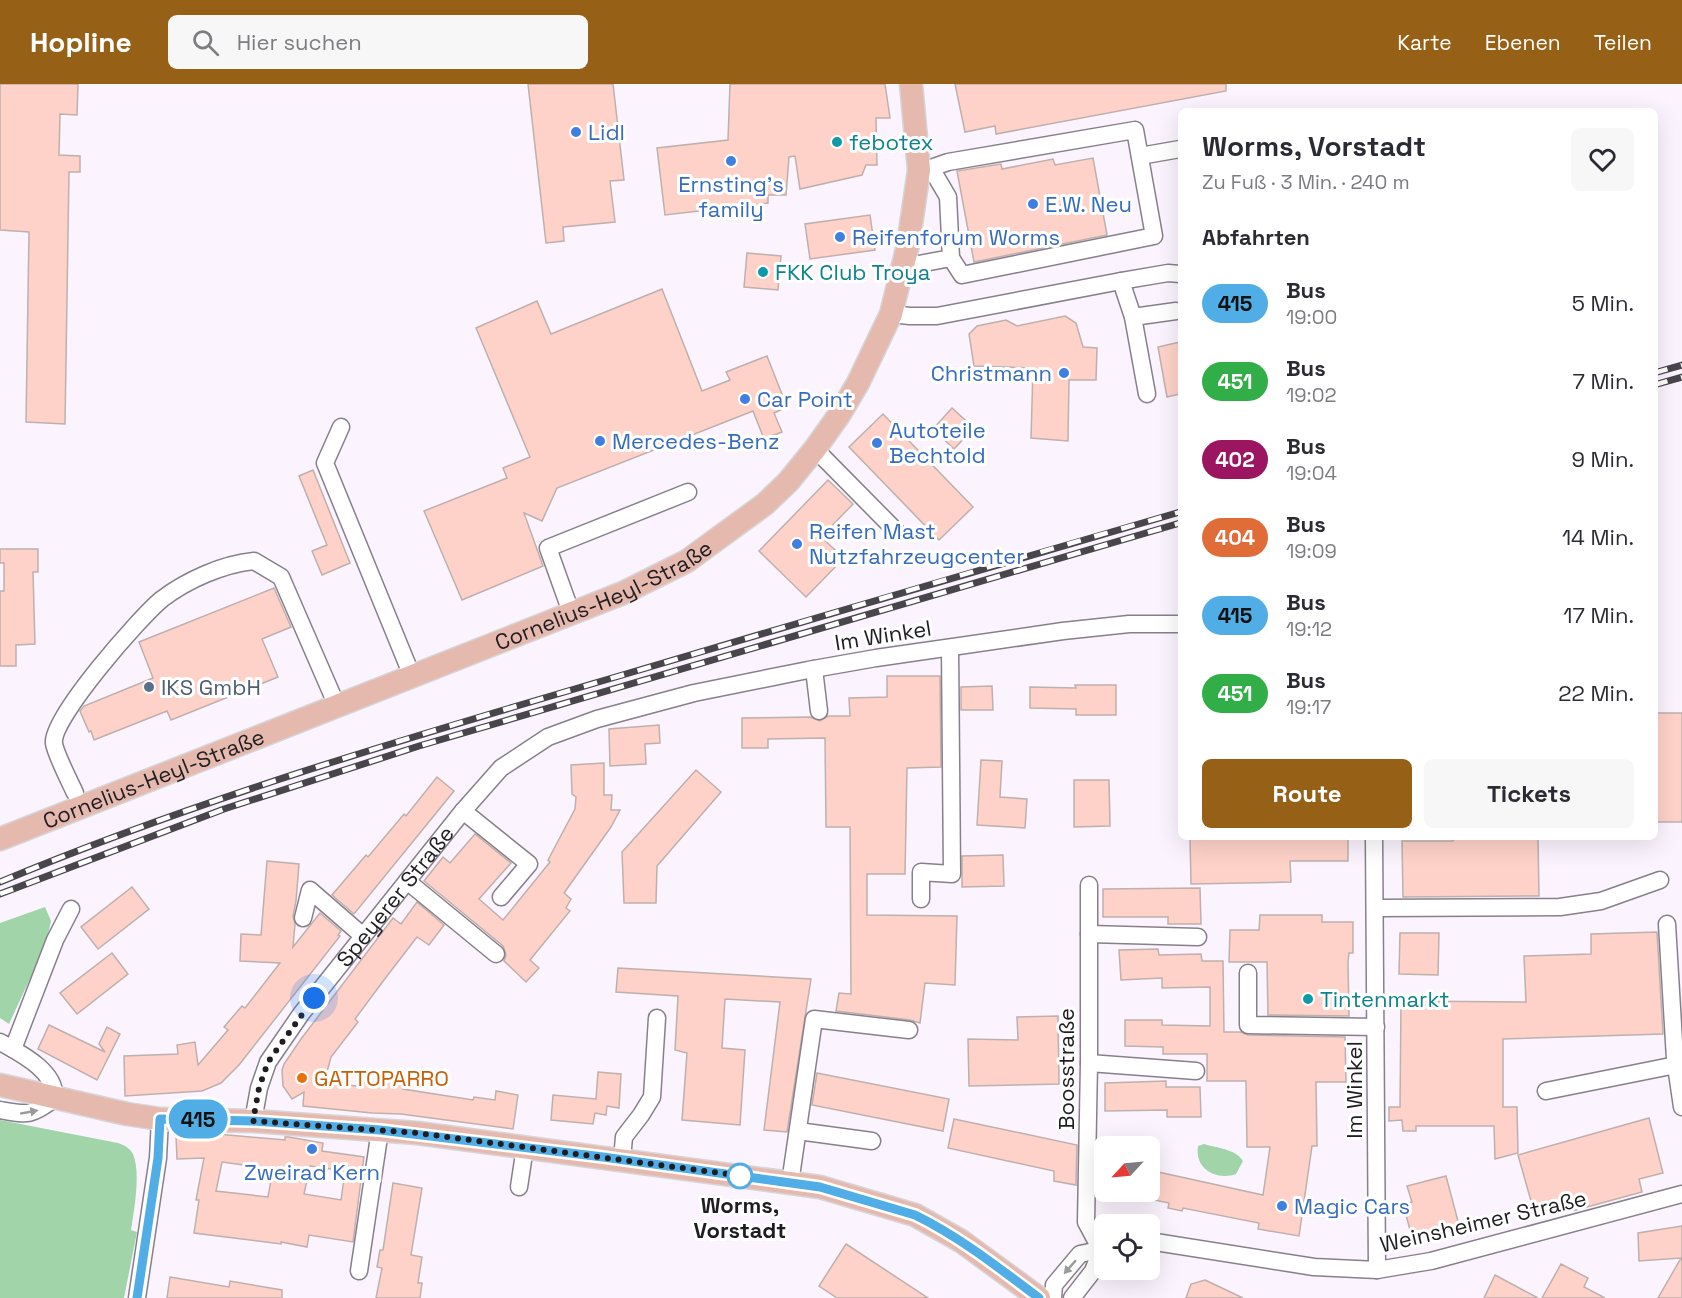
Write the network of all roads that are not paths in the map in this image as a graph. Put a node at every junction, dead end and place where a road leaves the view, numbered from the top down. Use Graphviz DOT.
graph roads {
  1 [pos="910,84"];
  2 [pos="1178,149"];
  3 [pos="1140,156"];
  4 [pos="925,169"];
  5 [pos="951,258"];
  6 [pos="903,267"];
  7 [pos="1174,273"];
  8 [pos="1121,281"];
  9 [pos="1176,311"];
  10 [pos="891,314"];
  11 [pos="1133,317"];
  12 [pos="1147,394"];
  13 [pos="341,427"];
  14 [pos="815,449"];
  15 [pos="688,492"];
  16 [pos="896,531"];
  17 [pos="572,615"];
  18 [pos="1178,624"];
  19 [pos="950,648"];
  20 [pos="814,669"];
  21 [pos="412,676"];
  22 [pos="337,706"];
  23 [pos="819,711"];
  24 [pos="597,719"];
  25 [pos="75,793"];
  26 [pos="463,811"];
  27 [pos="0,839"];
  28 [pos="1374,840"];
  29 [pos="1660,880"];
  30 [pos="407,881"];
  31 [pos="1089,885"];
  32 [pos="501,897"];
  33 [pos="921,899"];
  34 [pos="1376,908"];
  35 [pos="72,909"];
  36 [pos="303,918"];
  37 [pos="1667,924"];
  38 [pos="1089,934"];
  39 [pos="363,936"];
  40 [pos="1198,937"];
  41 [pos="496,954"];
  42 [pos="1248,973"];
  43 [pos="657,1018"];
  44 [pos="1376,1027"];
  45 [pos="909,1030"];
  46 [pos="6,1046"];
  47 [pos="1089,1063"];
  48 [pos="1676,1065"];
  49 [pos="1196,1071"];
  50 [pos="0,1085"];
  51 [pos="1546,1091"];
  52 [pos="54,1099"];
  53 [pos="1682,1107"];
  54 [pos="0,1110"];
  55 [pos="160,1119"];
  56 [pos="253,1121"];
  57 [pos="380,1130"];
  58 [pos="798,1131"];
  59 [pos="872,1141"];
  60 [pos="525,1147"];
  61 [pos="622,1159"];
  62 [pos="790,1183"];
  63 [pos="519,1187"];
  64 [pos="1682,1194"];
  65 [pos="1094,1236"];
  66 [pos="1160,1243"];
  67 [pos="1094,1251"];
  68 [pos="1094,1268"];
  69 [pos="1377,1270"];
  70 [pos="359,1271"];
  71 [pos="137,1298"];
  72 [pos="1039,1298"];
  73 [pos="1053,1298"];
  74 [pos="1072,1298"];
  1 -- 4 [label="main road, Cornelius-Heyl-Straße"];
  2 -- 3 [label="street"];
  3 -- 4 [label="street"];
  3 -- 5 [label="street"];
  4 -- 5 [label="street"];
  4 -- 6 [label="main road, Cornelius-Heyl-Straße"];
  5 -- 6 [label="street"];
  6 -- 10 [label="main road, Cornelius-Heyl-Straße"];
  7 -- 8 [label="street"];
  8 -- 10 [label="street"];
  8 -- 11 [label="street"];
  9 -- 11 [label="street"];
  10 -- 14 [label="main road, Cornelius-Heyl-Straße"];
  11 -- 12 [label="street"];
  13 -- 21 [label="street"];
  14 -- 16 [label="street"];
  14 -- 17 [label="main road, Cornelius-Heyl-Straße"];
  15 -- 17 [label="street"];
  17 -- 21 [label="main road, Cornelius-Heyl-Straße"];
  18 -- 19 [label="street, Im Winkel"];
  19 -- 20 [label="street, Im Winkel"];
  19 -- 33 [label="street"];
  20 -- 23 [label="street"];
  20 -- 24 [label="street, Im Winkel"];
  21 -- 22 [label="main road, Cornelius-Heyl-Straße"];
  22 -- 25 [label="street"];
  22 -- 27 [label="main road, Cornelius-Heyl-Straße"];
  24 -- 26 [label="street, Speyerer Straße"];
  26 -- 30 [label="street, Speyerer Straße"];
  26 -- 32 [label="street"];
  28 -- 34 [label="street, Im Winkel"];
  29 -- 34 [label="street"];
  30 -- 39 [label="street, Speyerer Straße"];
  30 -- 41 [label="street"];
  31 -- 38 [label="street, Boosstraße"];
  34 -- 44 [label="street, Im Winkel"];
  35 -- 46 [label="street"];
  36 -- 39 [label="street"];
  37 -- 48 [label="street"];
  38 -- 40 [label="street"];
  38 -- 47 [label="street, Boosstraße"];
  39 -- 56 [label="street, Speyerer Straße"];
  42 -- 44 [label="street"];
  43 -- 61 [label="street"];
  44 -- 69 [label="street, Im Winkel"];
  45 -- 58 [label="street"];
  46 -- 52 [label="street"];
  47 -- 49 [label="street"];
  47 -- 65 [label="street, Boosstraße"];
  48 -- 51 [label="street"];
  48 -- 53 [label="street"];
  50 -- 52 [label="main road"];
  54 -- 52 [label="street, one-way"];
  52 -- 55 [label="main road"];
  55 -- 56 [label="main road"];
  55 -- 71 [label="street"];
  56 -- 57 [label="main road"];
  57 -- 60 [label="main road"];
  57 -- 70 [label="street"];
  58 -- 59 [label="street"];
  58 -- 62 [label="street"];
  60 -- 61 [label="main road"];
  60 -- 63 [label="street"];
  61 -- 62 [label="main road"];
  62 -- 72 [label="main road"];
  64 -- 69 [label="street, Weinsheimer Straße"];
  66 -- 69 [label="street, Weinsheimer Straße"];
  67 -- 73 [label="street, one-way"];
  68 -- 74 [label="street"];
}
